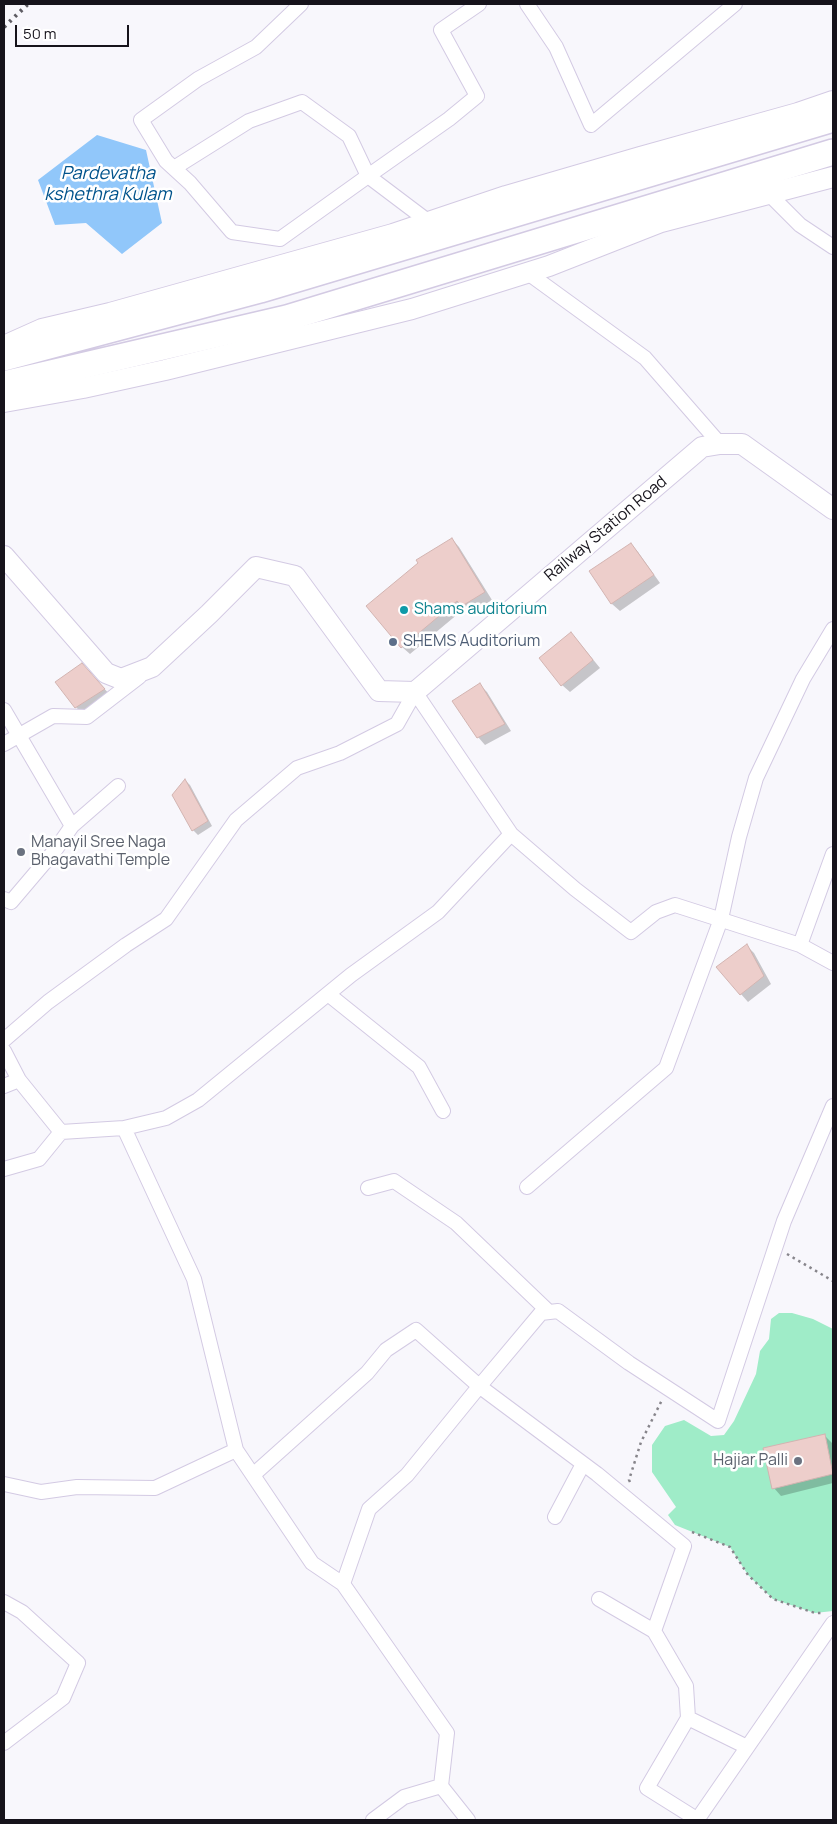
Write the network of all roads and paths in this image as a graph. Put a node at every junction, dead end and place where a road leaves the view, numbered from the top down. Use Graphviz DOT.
graph roads {
  1 [pos="301,4"];
  2 [pos="479,4"];
  3 [pos="527,4"];
  4 [pos="735,4"];
  5 [pos="833,101"];
  6 [pos="833,119"];
  7 [pos="833,152"];
  8 [pos="174,168"];
  9 [pos="368,176"];
  10 [pos="833,177"];
  11 [pos="769,194"];
  12 [pos="429,222"];
  13 [pos="833,248"];
  14 [pos="528,273"];
  15 [pos="4,346"];
  16 [pos="4,358"];
  17 [pos="4,384"];
  18 [pos="4,402"];
  19 [pos="720,444"];
  20 [pos="833,508"];
  21 [pos="4,556"];
  22 [pos="833,629"];
  23 [pos="152,668"];
  24 [pos="414,692"];
  25 [pos="4,710"];
  26 [pos="19,735"];
  27 [pos="4,744"];
  28 [pos="118,786"];
  29 [pos="72,826"];
  30 [pos="511,834"];
  31 [pos="833,854"];
  32 [pos="4,899"];
  33 [pos="721,920"];
  34 [pos="800,946"];
  35 [pos="833,963"];
  36 [pos="328,994"];
  37 [pos="4,1040"];
  38 [pos="4,1051"];
  39 [pos="19,1080"];
  40 [pos="4,1086"];
  41 [pos="833,1106"];
  42 [pos="443,1111"];
  43 [pos="124,1128"];
  44 [pos="61,1132"];
  45 [pos="4,1169"];
  46 [pos="527,1187"];
  47 [pos="368,1188"];
  48 [pos="775,1246"];
  49 [pos="833,1281"];
  50 [pos="549,1312"];
  51 [pos="479,1386"];
  52 [pos="668,1390"];
  53 [pos="236,1450"];
  54 [pos="583,1464"];
  55 [pos="253,1476"];
  56 [pos="4,1484"];
  57 [pos="634,1487"];
  58 [pos="555,1517"];
  59 [pos="691,1532"];
  60 [pos="343,1584"];
  61 [pos="599,1599"];
  62 [pos="4,1602"];
  63 [pos="829,1618"];
  64 [pos="654,1631"];
  65 [pos="688,1718"];
  66 [pos="4,1743"];
  67 [pos="748,1747"];
  68 [pos="441,1786"];
  69 [pos="373,1820"];
  70 [pos="468,1820"];
  71 [pos="697,1820"];
  1 -- 8 [label="street"];
  2 -- 9 [label="street"];
  3 -- 4 [label="street"];
  5 -- 12 [label="street"];
  6 -- 16 [label="highway"];
  7 -- 17 [label="highway"];
  8 -- 9 [label="street"];
  8 -- 9 [label="street"];
  9 -- 12 [label="street"];
  10 -- 11 [label="street"];
  11 -- 13 [label="street"];
  11 -- 14 [label="street"];
  12 -- 15 [label="street"];
  14 -- 18 [label="street"];
  14 -- 19 [label="street"];
  19 -- 20 [label="street, Railway Station Road"];
  19 -- 24 [label="street, Railway Station Road"];
  21 -- 23 [label="street"];
  22 -- 33 [label="street"];
  23 -- 24 [label="street"];
  23 -- 26 [label="street"];
  24 -- 30 [label="street"];
  24 -- 37 [label="street"];
  25 -- 26 [label="street"];
  26 -- 27 [label="street"];
  26 -- 29 [label="street"];
  28 -- 29 [label="street"];
  29 -- 32 [label="street"];
  30 -- 33 [label="street"];
  30 -- 36 [label="street"];
  31 -- 34 [label="street"];
  33 -- 34 [label="street"];
  33 -- 46 [label="street"];
  34 -- 35 [label="street"];
  36 -- 42 [label="street"];
  36 -- 43 [label="street"];
  38 -- 39 [label="street"];
  39 -- 40 [label="street"];
  39 -- 44 [label="street"];
  41 -- 48 [label="street"];
  43 -- 44 [label="street"];
  43 -- 53 [label="street"];
  44 -- 45 [label="street"];
  47 -- 50 [label="street"];
  48 -- 49 [label="path"];
  48 -- 52 [label="street"];
  50 -- 51 [label="street"];
  50 -- 52 [label="street"];
  51 -- 54 [label="street"];
  51 -- 55 [label="street"];
  51 -- 60 [label="street"];
  52 -- 57 [label="path"];
  53 -- 55 [label="street"];
  53 -- 56 [label="street"];
  54 -- 58 [label="street"];
  54 -- 64 [label="street"];
  55 -- 60 [label="street"];
  59 -- 63 [label="path"];
  60 -- 68 [label="street"];
  61 -- 64 [label="street"];
  62 -- 66 [label="street"];
  63 -- 67 [label="street"];
  64 -- 65 [label="street"];
  65 -- 67 [label="street"];
  65 -- 71 [label="street"];
  67 -- 71 [label="street"];
  68 -- 69 [label="street"];
  68 -- 70 [label="street"];
}
